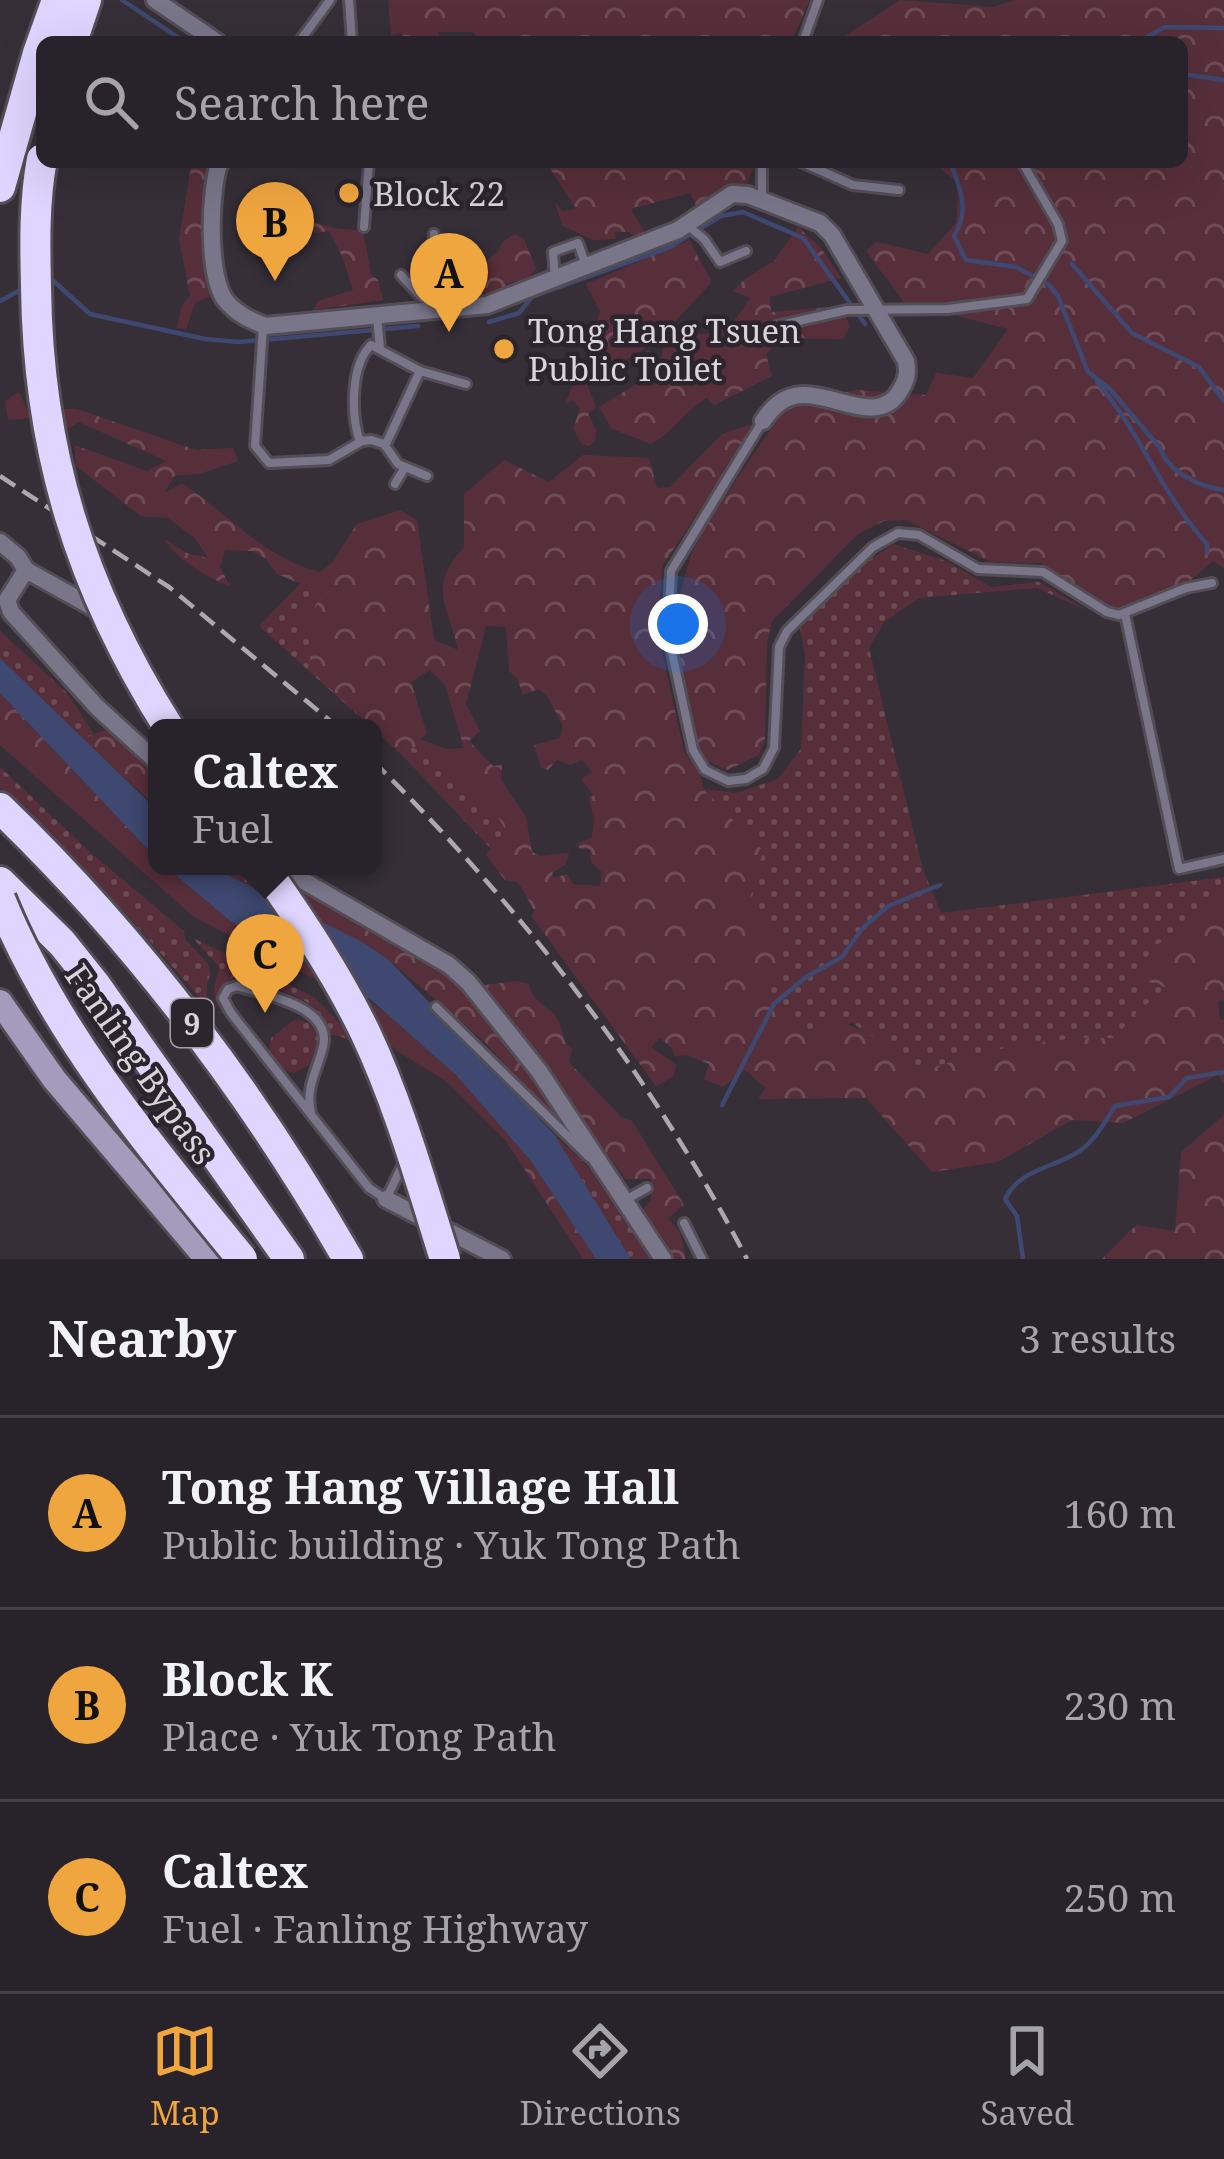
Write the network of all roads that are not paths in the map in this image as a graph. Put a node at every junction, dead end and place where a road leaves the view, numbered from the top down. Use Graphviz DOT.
graph roads {
  1 [pos="57,0"];
  2 [pos="72,0"];
  3 [pos="86,0"];
  4 [pos="154,0"];
  5 [pos="330,0"];
  6 [pos="349,0"];
  7 [pos="818,0"];
  8 [pos="44,36"];
  9 [pos="60,36"];
  10 [pos="208,36"];
  11 [pos="303,36"];
  12 [pos="352,36"];
  13 [pos="805,36"];
  14 [pos="36,60"];
  15 [pos="41,168"];
  16 [pos="218,168"];
  17 [pos="369,168"];
  18 [pos="762,168"];
  19 [pos="814,168"];
  20 [pos="1025,168"];
  21 [pos="0,187"];
  22 [pos="899,190"];
  23 [pos="762,200"];
  24 [pos="687,225"];
  25 [pos="364,227"];
  26 [pos="434,234"];
  27 [pos="746,251"];
  28 [pos="587,267"];
  29 [pos="401,275"];
  30 [pos="554,280"];
  31 [pos="434,306"];
  32 [pos="877,310"];
  33 [pos="377,316"];
  34 [pos="263,325"];
  35 [pos="772,327"];
  36 [pos="380,348"];
  37 [pos="420,371"];
  38 [pos="466,384"];
  39 [pos="763,421"];
  40 [pos="360,442"];
  41 [pos="384,446"];
  42 [pos="405,466"];
  43 [pos="427,476"];
  44 [pos="395,484"];
  45 [pos="0,542"];
  46 [pos="74,569"];
  47 [pos="26,570"];
  48 [pos="1212,583"];
  49 [pos="63,589"];
  50 [pos="1125,614"];
  51 [pos="124,638"];
  52 [pos="163,719"];
  53 [pos="148,754"];
  54 [pos="0,808"];
  55 [pos="1224,859"];
  56 [pos="269,875"];
  57 [pos="294,875"];
  58 [pos="0,881"];
  59 [pos="0,902"];
  60 [pos="94,983"];
  61 [pos="0,1002"];
  62 [pos="436,1007"];
  63 [pos="311,1113"];
  64 [pos="424,1138"];
  65 [pos="604,1172"];
  66 [pos="647,1188"];
  67 [pos="386,1198"];
  68 [pos="626,1199"];
  69 [pos="320,1209"];
  70 [pos="684,1223"];
  71 [pos="207,1259"];
  72 [pos="242,1259"];
  73 [pos="289,1259"];
  74 [pos="348,1259"];
  75 [pos="361,1259"];
  76 [pos="446,1259"];
  77 [pos="502,1259"];
  78 [pos="663,1259"];
  79 [pos="702,1259"];
  1 -- 8 [label="highway"];
  2 -- 9 [label="lane"];
  3 -- 9 [label="highway"];
  4 -- 10 [label="street"];
  5 -- 11 [label="lane"];
  6 -- 12 [label="lane"];
  7 -- 13 [label="lane"];
  14 -- 21 [label="highway"];
  15 -- 52 [label="highway, bridge"];
  16 -- 34 [label="street"];
  17 -- 25 [label="lane"];
  18 -- 23 [label="lane"];
  19 -- 22 [label="lane"];
  20 -- 32 [label="lane"];
  23 -- 24 [label="street"];
  23 -- 32 [label="street"];
  24 -- 27 [label="lane"];
  24 -- 28 [label="street"];
  26 -- 31 [label="lane"];
  28 -- 30 [label="street"];
  28 -- 30 [label="lane"];
  29 -- 31 [label="lane"];
  30 -- 31 [label="street"];
  31 -- 33 [label="street"];
  32 -- 35 [label="lane"];
  32 -- 39 [label="street"];
  33 -- 34 [label="street"];
  33 -- 36 [label="lane"];
  34 -- 40 [label="lane"];
  36 -- 37 [label="lane"];
  36 -- 40 [label="lane"];
  37 -- 38 [label="lane"];
  37 -- 41 [label="lane"];
  39 -- 50 [label="lane"];
  40 -- 41 [label="lane"];
  41 -- 42 [label="lane"];
  42 -- 43 [label="lane"];
  42 -- 44 [label="lane"];
  45 -- 47 [label="street"];
  46 -- 49 [label="street"];
  47 -- 49 [label="street"];
  47 -- 53 [label="street"];
  48 -- 50 [label="lane"];
  49 -- 51 [label="street"];
  50 -- 55 [label="lane"];
  54 -- 69 [label="highway, 9"];
  56 -- 76 [label="highway, bridge"];
  57 -- 65 [label="street"];
  58 -- 60 [label="highway, 9"];
  59 -- 60 [label="highway"];
  59 -- 72 [label="highway, Fanling Bypass, bridge"];
  60 -- 73 [label="highway, 9"];
  61 -- 71 [label="main road"];
  62 -- 65 [label="lane"];
  63 -- 63 [label="lane"];
  63 -- 67 [label="lane"];
  64 -- 67 [label="lane"];
  65 -- 68 [label="street"];
  66 -- 68 [label="lane"];
  67 -- 77 [label="street"];
  68 -- 78 [label="street"];
  69 -- 74 [label="highway, 9"];
  69 -- 75 [label="highway"];
  70 -- 79 [label="lane"];
}
